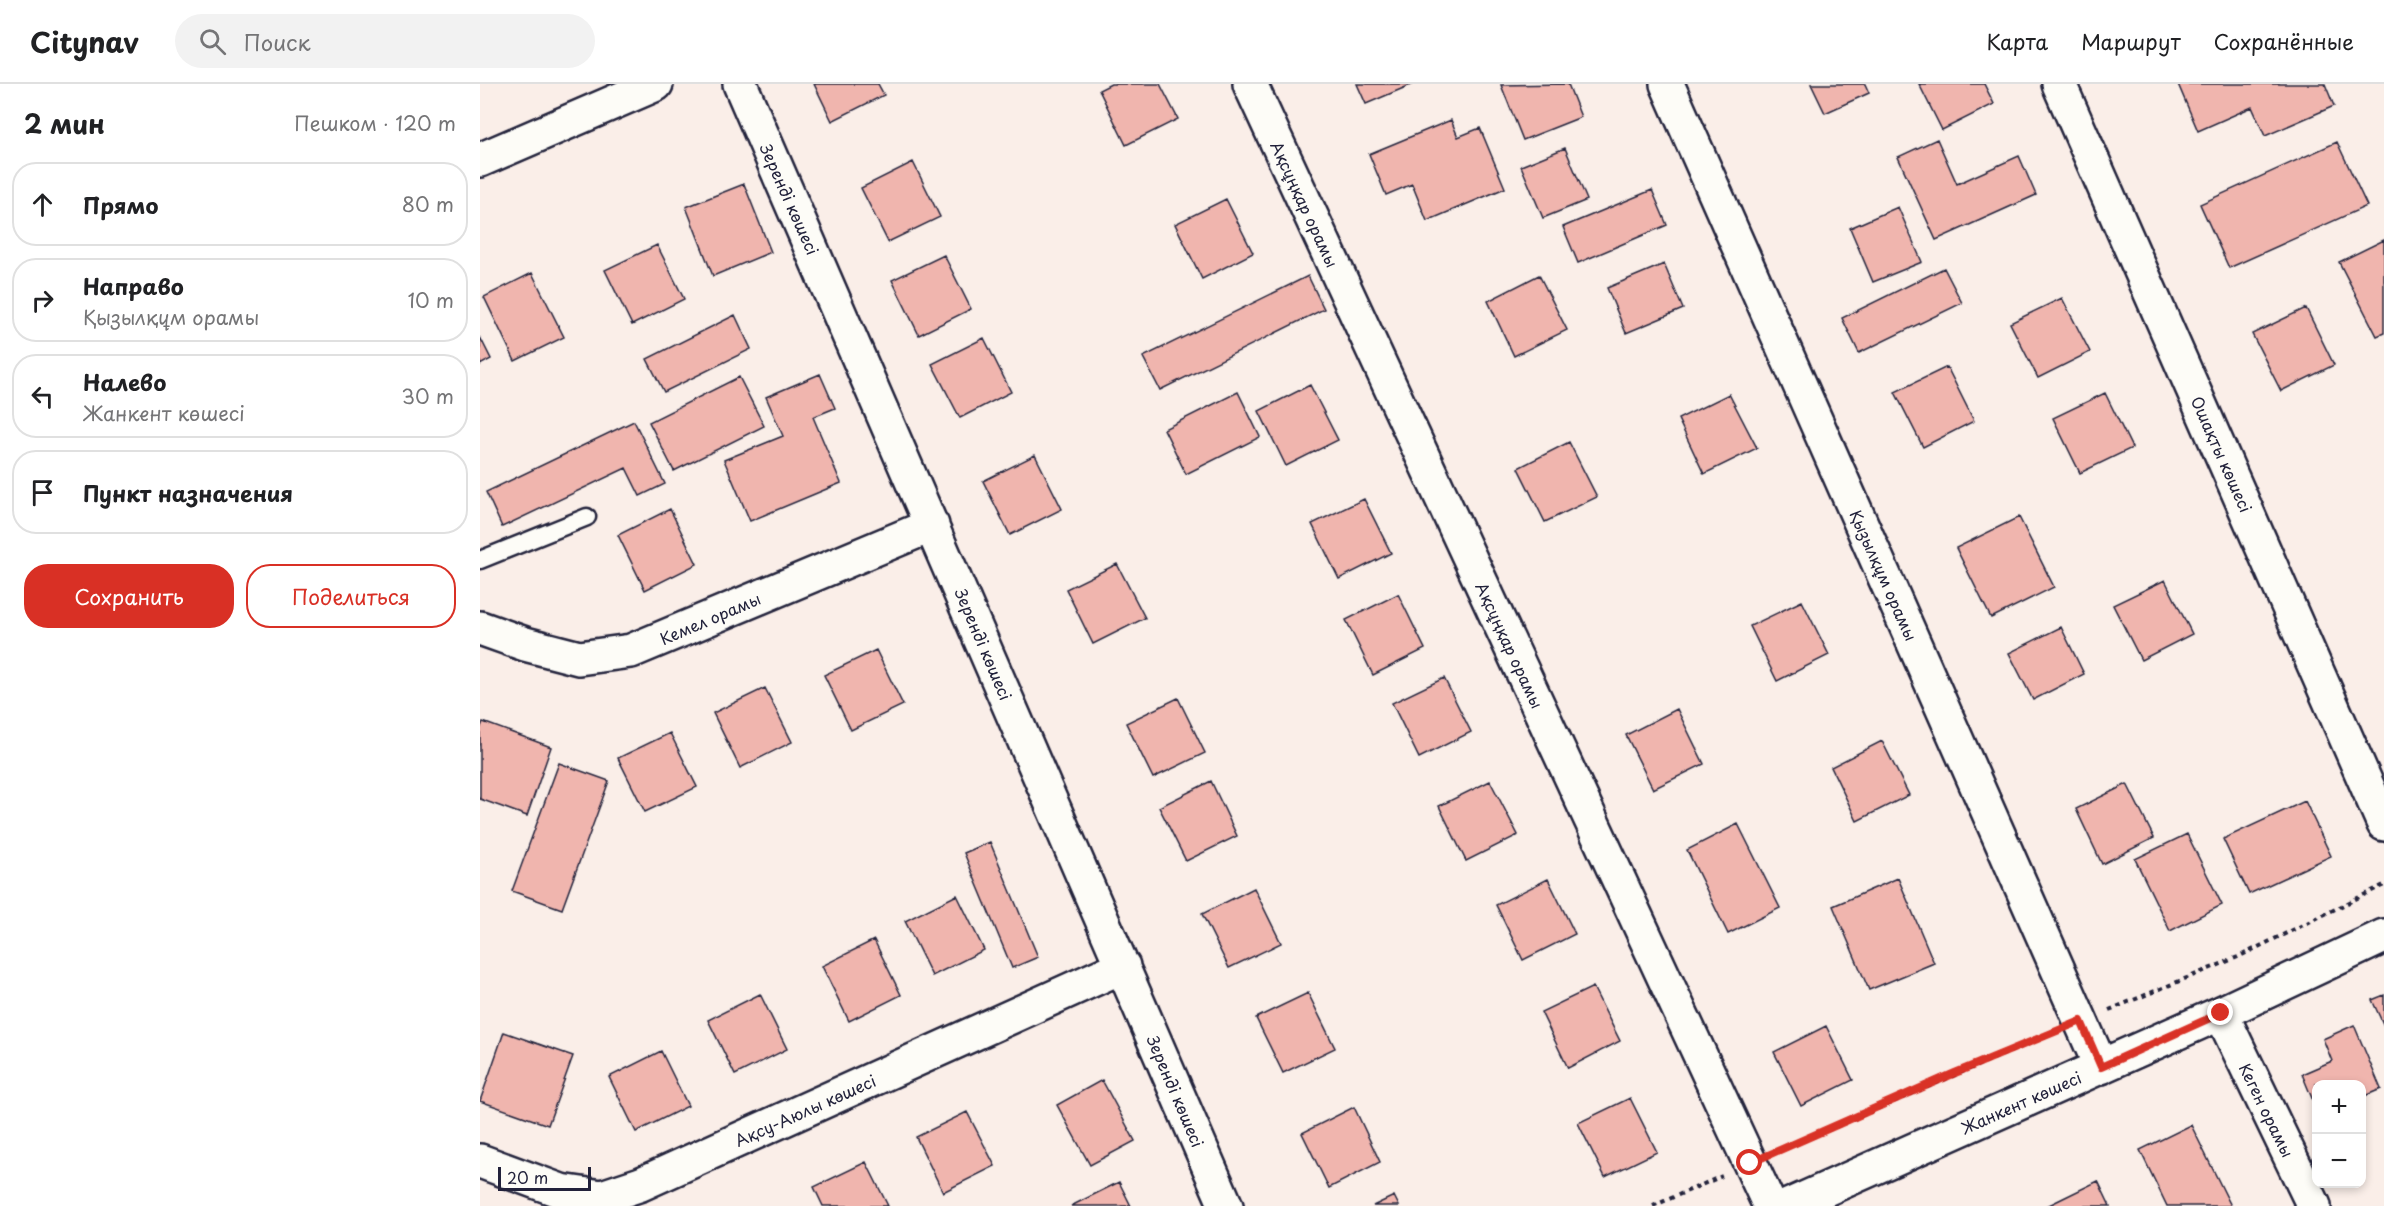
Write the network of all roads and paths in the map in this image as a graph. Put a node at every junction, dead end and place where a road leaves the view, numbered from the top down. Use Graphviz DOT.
graph roads {
  1 [pos="656,84"];
  2 [pos="740,84"];
  3 [pos="1250,84"];
  4 [pos="1667,84"];
  5 [pos="2059,84"];
  6 [pos="480,160"];
  7 [pos="587,517"];
  8 [pos="932,525"];
  9 [pos="480,560"];
  10 [pos="480,628"];
  11 [pos="2384,824"];
  12 [pos="2384,885"];
  13 [pos="2384,936"];
  14 [pos="1123,966"];
  15 [pos="2221,1013"];
  16 [pos="2081,1021"];
  17 [pos="2101,1067"];
  18 [pos="480,1161"];
  19 [pos="1750,1163"];
  20 [pos="1226,1206"];
  21 [pos="1653,1206"];
  22 [pos="1770,1206"];
  23 [pos="1788,1206"];
  24 [pos="2314,1206"];
  1 -- 6 [label="street"];
  2 -- 8 [label="street, Зеренді көшесі"];
  3 -- 19 [label="street, Ақсұңқар орамы"];
  4 -- 16 [label="street, Қызылқұм орамы"];
  5 -- 11 [label="street, Ошақты көшесі"];
  7 -- 9 [label="lane"];
  8 -- 10 [label="street, Кемел орамы"];
  8 -- 14 [label="street, Зеренді көшесі"];
  12 -- 16 [label="path"];
  13 -- 15 [label="street, Жанкент көшесі"];
  14 -- 18 [label="street, Ақсу-Аюлы көшесі"];
  14 -- 20 [label="street, Зеренді көшесі"];
  15 -- 17 [label="street, Жанкент көшесі"];
  15 -- 24 [label="street, Кеген орамы"];
  16 -- 17 [label="street, Қызылқұм орамы"];
  16 -- 19 [label="path"];
  17 -- 23 [label="street, Жанкент көшесі"];
  19 -- 21 [label="path"];
  19 -- 22 [label="street, Ақсұңқар орамы"];
}
